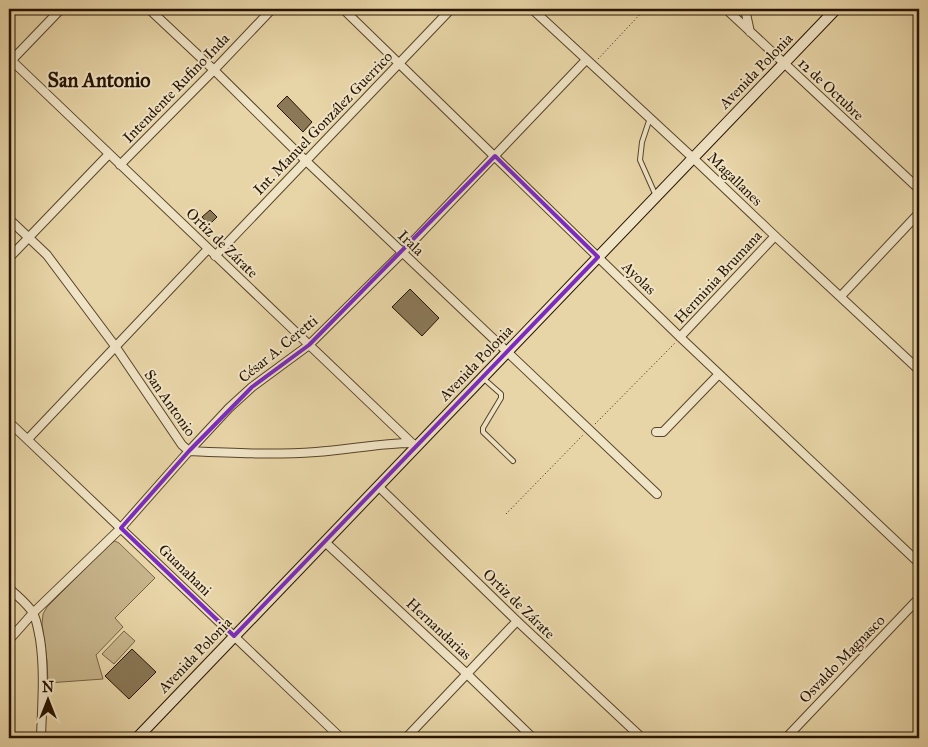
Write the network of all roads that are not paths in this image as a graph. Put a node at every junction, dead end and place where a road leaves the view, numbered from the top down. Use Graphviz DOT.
graph roads {
  1 [pos="61,9"];
  2 [pos="149,9"];
  3 [pos="272,9"];
  4 [pos="343,9"];
  5 [pos="450,9"];
  6 [pos="532,9"];
  7 [pos="726,9"];
  8 [pos="745,9"];
  9 [pos="836,9"];
  10 [pos="750,32"];
  11 [pos="10,61"];
  12 [pos="399,63"];
  13 [pos="589,63"];
  14 [pos="783,64"];
  15 [pos="214,70"];
  16 [pos="650,118"];
  17 [pos="109,154"];
  18 [pos="495,156"];
  19 [pos="693,158"];
  20 [pos="305,160"];
  21 [pos="120,165"];
  22 [pos="919,189"];
  23 [pos="656,196"];
  24 [pos="919,213"];
  25 [pos="9,219"];
  26 [pos="775,236"];
  27 [pos="29,237"];
  28 [pos="208,248"];
  29 [pos="402,253"];
  30 [pos="215,256"];
  31 [pos="598,257"];
  32 [pos="9,258"];
  33 [pos="841,296"];
  34 [pos="680,337"];
  35 [pos="309,345"];
  36 [pos="115,346"];
  37 [pos="507,352"];
  38 [pos="919,370"];
  39 [pos="719,374"];
  40 [pos="483,377"];
  41 [pos="9,422"];
  42 [pos="656,432"];
  43 [pos="28,439"];
  44 [pos="414,445"];
  45 [pos="188,451"];
  46 [pos="514,461"];
  47 [pos="379,487"];
  48 [pos="657,494"];
  49 [pos="121,528"];
  50 [pos="325,542"];
  51 [pos="919,563"];
  52 [pos="9,588"];
  53 [pos="919,598"];
  54 [pos="33,614"];
  55 [pos="517,621"];
  56 [pos="234,636"];
  57 [pos="9,640"];
  58 [pos="467,674"];
  59 [pos="41,738"];
  60 [pos="137,738"];
  61 [pos="341,738"];
  62 [pos="406,738"];
  63 [pos="533,738"];
  64 [pos="642,738"];
  65 [pos="786,738"];
  1 -- 11 [label="street"];
  2 -- 15 [label="street, Irala"];
  3 -- 15 [label="street, Intendente Rufino Inda"];
  4 -- 12 [label="street, Ayolas"];
  5 -- 12 [label="street, Int. Manuel González Guerrico"];
  6 -- 13 [label="street, Magallanes"];
  7 -- 10 [label="street, 12 de Octubre"];
  8 -- 10 [label="street"];
  9 -- 14 [label="main road, Avenida Polonia"];
  10 -- 14 [label="street, 12 de Octubre"];
  11 -- 17 [label="street, Ortiz de Zárate"];
  12 -- 18 [label="street, Ayolas"];
  12 -- 20 [label="street, Int. Manuel González Guerrico"];
  13 -- 16 [label="street, Magallanes"];
  13 -- 18 [label="street, César A. Ceretti"];
  14 -- 19 [label="main road, Avenida Polonia"];
  14 -- 22 [label="street, 12 de Octubre"];
  15 -- 20 [label="street, Irala"];
  15 -- 21 [label="street, Intendente Rufino Inda"];
  16 -- 19 [label="street, Magallanes"];
  16 -- 23 [label="lane"];
  17 -- 21 [label="street, Ortiz de Zárate"];
  17 -- 27 [label="street, Intendente Rufino Inda"];
  18 -- 29 [label="street, César A. Ceretti"];
  18 -- 31 [label="street, Ayolas"];
  19 -- 23 [label="main road, Avenida Polonia"];
  19 -- 26 [label="street, Magallanes"];
  20 -- 29 [label="street, Irala"];
  20 -- 30 [label="street, Int. Manuel González Guerrico"];
  21 -- 28 [label="street, Ortiz de Zárate"];
  23 -- 31 [label="main road, Avenida Polonia"];
  24 -- 33 [label="street"];
  25 -- 27 [label="street, San Antonio"];
  26 -- 33 [label="street, Magallanes"];
  26 -- 34 [label="street, Herminia Brumana"];
  27 -- 32 [label="street, Intendente Rufino Inda"];
  27 -- 36 [label="street, San Antonio"];
  28 -- 30 [label="street, Ortiz de Zárate"];
  28 -- 36 [label="street"];
  29 -- 35 [label="street, César A. Ceretti"];
  29 -- 37 [label="street, Irala"];
  30 -- 35 [label="street, Ortiz de Zárate"];
  31 -- 34 [label="street, Ayolas"];
  31 -- 37 [label="main road, Avenida Polonia"];
  33 -- 38 [label="street, Magallanes"];
  34 -- 39 [label="street, Ayolas"];
  35 -- 44 [label="street, Ortiz de Zárate"];
  35 -- 45 [label="street, César A. Ceretti"];
  36 -- 43 [label="street"];
  36 -- 45 [label="street, San Antonio"];
  37 -- 40 [label="main road, Avenida Polonia"];
  37 -- 48 [label="street, Irala"];
  39 -- 42 [label="street"];
  39 -- 51 [label="street, Ayolas"];
  40 -- 44 [label="main road, Avenida Polonia"];
  40 -- 46 [label="lane"];
  41 -- 43 [label="street, Guanahani"];
  43 -- 49 [label="street, Guanahani"];
  44 -- 45 [label="street, San Antonio"];
  44 -- 47 [label="main road, Avenida Polonia"];
  45 -- 49 [label="street, César A. Ceretti"];
  47 -- 50 [label="main road, Avenida Polonia"];
  47 -- 55 [label="street, Ortiz de Zárate"];
  49 -- 54 [label="street, César A. Ceretti"];
  49 -- 56 [label="street, Guanahani"];
  50 -- 56 [label="main road, Avenida Polonia"];
  50 -- 58 [label="street, Hernandarias"];
  52 -- 54 [label="street"];
  53 -- 65 [label="street, Osvaldo Magnasco"];
  54 -- 57 [label="street, César A. Ceretti"];
  54 -- 59 [label="street"];
  55 -- 58 [label="street"];
  55 -- 64 [label="street, Ortiz de Zárate"];
  56 -- 60 [label="main road, Avenida Polonia"];
  56 -- 61 [label="street, Guanahani"];
  58 -- 62 [label="street"];
  58 -- 63 [label="street, Hernandarias"];
}
